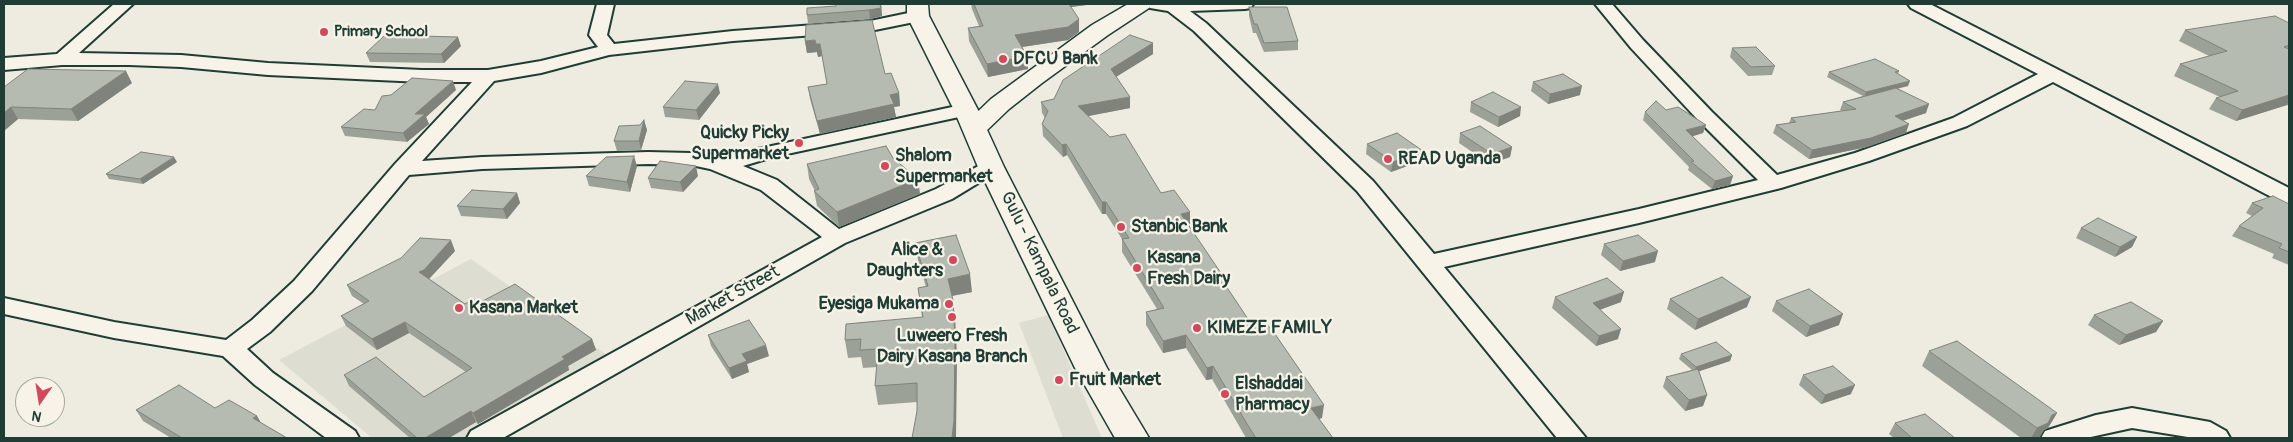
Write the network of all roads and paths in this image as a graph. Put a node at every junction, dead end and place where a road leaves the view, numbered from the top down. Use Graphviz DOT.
graph roads {
  1 [pos="124,4"];
  2 [pos="605,4"];
  3 [pos="1142,4"];
  4 [pos="1246,4"];
  5 [pos="1604,4"];
  6 [pos="1917,4"];
  7 [pos="1165,5"];
  8 [pos="917,10"];
  9 [pos="609,50"];
  10 [pos="62,59"];
  11 [pos="4,64"];
  12 [pos="2054,74"];
  13 [pos="488,76"];
  14 [pos="971,119"];
  15 [pos="714,164"];
  16 [pos="991,167"];
  17 [pos="403,169"];
  18 [pos="1773,183"];
  19 [pos="2289,197"];
  20 [pos="837,238"];
  21 [pos="1428,264"];
  22 [pos="4,306"];
  23 [pos="231,349"];
  24 [pos="345,438"];
  25 [pos="482,438"];
  26 [pos="1132,438"];
  27 [pos="1572,438"];
  28 [pos="2055,438"];
  29 [pos="2216,438"];
  1 -- 10 [label="street"];
  2 -- 9 [label="street"];
  3 -- 14 [label="main road"];
  4 -- 7 [label="street"];
  5 -- 18 [label="street"];
  6 -- 12 [label="street"];
  7 -- 21 [label="street"];
  8 -- 9 [label="street"];
  8 -- 14 [label="main road, Gulu - Kampala Road"];
  9 -- 13 [label="street"];
  10 -- 11 [label="street"];
  10 -- 13 [label="street"];
  12 -- 18 [label="street"];
  12 -- 19 [label="street"];
  13 -- 17 [label="street"];
  14 -- 15 [label="street"];
  14 -- 16 [label="main road, Gulu - Kampala Road"];
  15 -- 17 [label="street"];
  15 -- 20 [label="street"];
  16 -- 20 [label="street, Market Street"];
  16 -- 26 [label="main road, Gulu - Kampala Road"];
  17 -- 23 [label="street"];
  18 -- 21 [label="street"];
  20 -- 25 [label="street, Market Street"];
  21 -- 27 [label="street"];
  22 -- 23 [label="street"];
  23 -- 24 [label="street"];
  28 -- 29 [label="street"];
}
